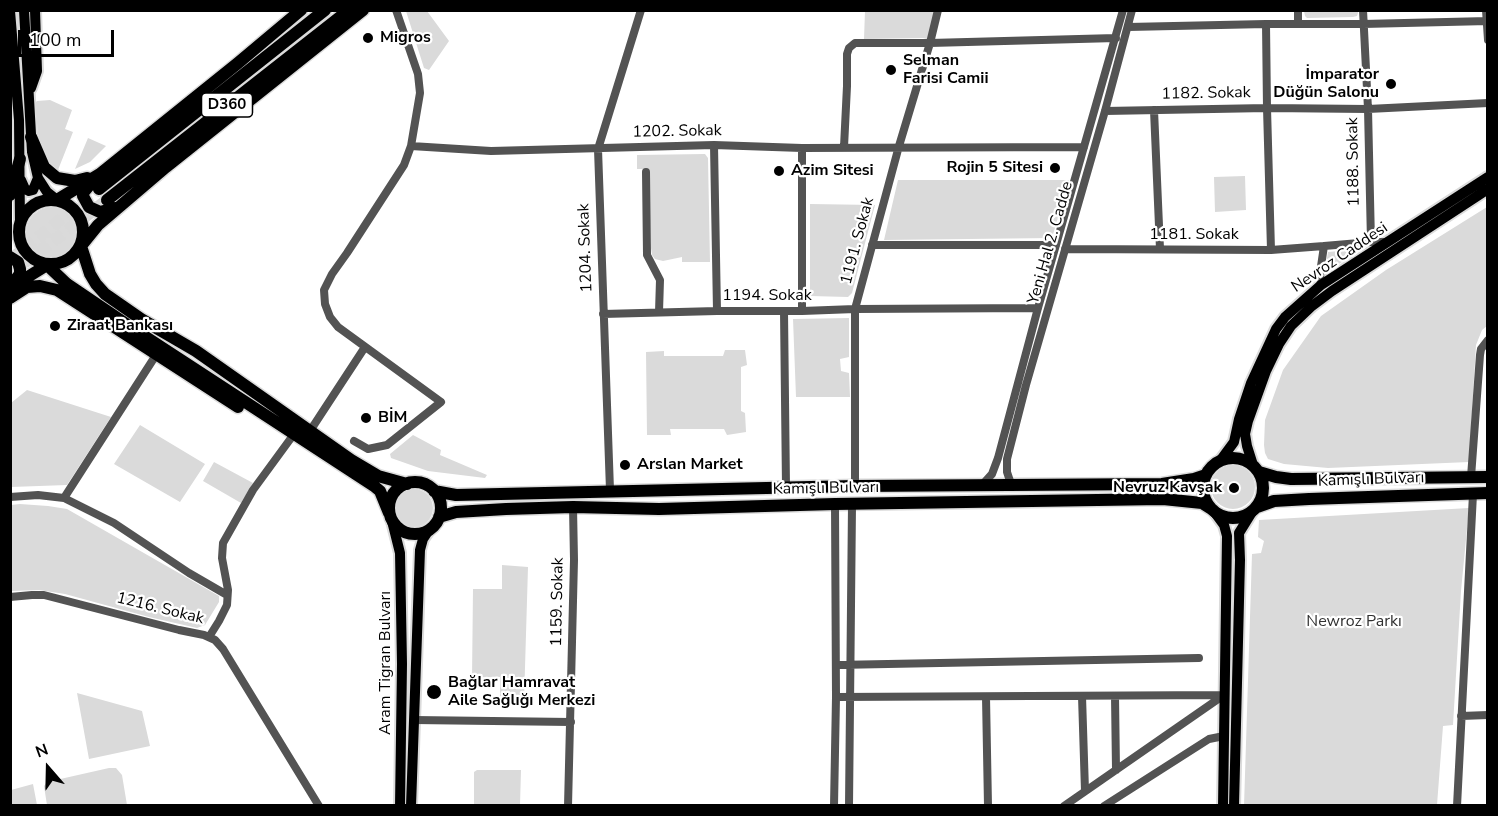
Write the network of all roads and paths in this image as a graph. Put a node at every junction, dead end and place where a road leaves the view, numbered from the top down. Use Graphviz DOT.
graph roads {
  1 [pos="24,10"];
  2 [pos="35,10"];
  3 [pos="301,10"];
  4 [pos="307,10"];
  5 [pos="325,10"];
  6 [pos="349,10"];
  7 [pos="356,10"];
  8 [pos="363,10"];
  9 [pos="396,10"];
  10 [pos="641,10"];
  11 [pos="938,10"];
  12 [pos="1123,10"];
  13 [pos="1132,10"];
  14 [pos="1298,10"];
  15 [pos="1363,10"];
  16 [pos="1486,10"];
  17 [pos="10,11"];
  18 [pos="1487,21"];
  19 [pos="288,23"];
  20 [pos="1266,24"];
  21 [pos="1298,24"];
  22 [pos="1364,24"];
  23 [pos="1128,27"];
  24 [pos="1116,38"];
  25 [pos="1488,39"];
  26 [pos="12,41"];
  27 [pos="323,42"];
  28 [pos="930,43"];
  29 [pos="14,93"];
  30 [pos="28,94"];
  31 [pos="1488,104"];
  32 [pos="1267,108"];
  33 [pos="1368,109"];
  34 [pos="1154,110"];
  35 [pos="1105,111"];
  36 [pos="31,137"];
  37 [pos="714,145"];
  38 [pos="411,146"];
  39 [pos="899,146"];
  40 [pos="844,147"];
  41 [pos="1084,147"];
  42 [pos="801,148"];
  43 [pos="598,149"];
  44 [pos="20,159"];
  45 [pos="646,172"];
  46 [pos="100,174"];
  47 [pos="20,177"];
  48 [pos="1488,177"];
  49 [pos="38,178"];
  50 [pos="99,189"];
  51 [pos="1488,189"];
  52 [pos="10,195"];
  53 [pos="57,200"];
  54 [pos="107,200"];
  55 [pos="118,207"];
  56 [pos="16,237"];
  57 [pos="1371,242"];
  58 [pos="1389,242"];
  59 [pos="872,245"];
  60 [pos="1056,245"];
  61 [pos="81,246"];
  62 [pos="1324,246"];
  63 [pos="1065,249"];
  64 [pos="1160,249"];
  65 [pos="1271,250"];
  66 [pos="10,257"];
  67 [pos="47,265"];
  68 [pos="1322,285"];
  69 [pos="10,287"];
  70 [pos="10,298"];
  71 [pos="1038,308"];
  72 [pos="855,309"];
  73 [pos="717,311"];
  74 [pos="784,311"];
  75 [pos="802,311"];
  76 [pos="659,312"];
  77 [pos="603,314"];
  78 [pos="1488,340"];
  79 [pos="365,347"];
  80 [pos="156,355"];
  81 [pos="290,431"];
  82 [pos="310,431"];
  83 [pos="354,441"];
  84 [pos="1220,461"];
  85 [pos="1256,469"];
  86 [pos="1206,475"];
  87 [pos="1471,477"];
  88 [pos="1488,477"];
  89 [pos="407,483"];
  90 [pos="983,484"];
  91 [pos="1011,484"];
  92 [pos="855,486"];
  93 [pos="786,487"];
  94 [pos="610,490"];
  95 [pos="434,491"];
  96 [pos="1473,494"];
  97 [pos="1488,494"];
  98 [pos="10,497"];
  99 [pos="64,498"];
  100 [pos="835,504"];
  101 [pos="852,505"];
  102 [pos="573,507"];
  103 [pos="1255,509"];
  104 [pos="1213,510"];
  105 [pos="390,517"];
  106 [pos="439,518"];
  107 [pos="429,530"];
  108 [pos="227,595"];
  109 [pos="10,597"];
  110 [pos="209,637"];
  111 [pos="1199,658"];
  112 [pos="836,665"];
  113 [pos="851,665"];
  114 [pos="1225,695"];
  115 [pos="1082,696"];
  116 [pos="1115,696"];
  117 [pos="836,697"];
  118 [pos="851,697"];
  119 [pos="986,697"];
  120 [pos="1488,715"];
  121 [pos="1461,716"];
  122 [pos="414,720"];
  123 [pos="571,722"];
  124 [pos="1224,736"];
  125 [pos="1116,770"];
  126 [pos="1085,791"];
  127 [pos="320,806"];
  128 [pos="400,806"];
  129 [pos="411,806"];
  130 [pos="568,806"];
  131 [pos="834,806"];
  132 [pos="849,806"];
  133 [pos="988,806"];
  134 [pos="1064,806"];
  135 [pos="1104,806"];
  136 [pos="1223,806"];
  137 [pos="1234,806"];
  138 [pos="1457,806"];
  1 -- 30 [label="main road"];
  2 -- 30 [label="main road"];
  3 -- 19 [label="highway"];
  4 -- 19 [label="highway"];
  5 -- 50 [label="highway, D360"];
  6 -- 54 [label="highway, D360"];
  7 -- 27 [label="highway"];
  8 -- 27 [label="highway"];
  9 -- 38 [label="street"];
  10 -- 43 [label="street, 1204. Sokak"];
  11 -- 28 [label="street, 1191. Sokak"];
  12 -- 24 [label="street"];
  13 -- 23 [label="street, Yeni Hal 2. Cadde"];
  14 -- 21 [label="street"];
  15 -- 22 [label="street, 1188. Sokak"];
  16 -- 18 [label="street"];
  17 -- 26 [label="main road"];
  18 -- 22 [label="street"];
  18 -- 25 [label="street"];
  19 -- 46 [label="highway"];
  20 -- 21 [label="street"];
  20 -- 23 [label="street"];
  20 -- 32 [label="street"];
  21 -- 22 [label="street"];
  22 -- 33 [label="street, 1188. Sokak"];
  23 -- 35 [label="street, Yeni Hal 2. Cadde"];
  24 -- 28 [label="street"];
  24 -- 41 [label="street"];
  26 -- 29 [label="main road"];
  27 -- 55 [label="highway"];
  28 -- 39 [label="street, 1191. Sokak"];
  28 -- 40 [label="street"];
  29 -- 44 [label="main road"];
  30 -- 36 [label="main road"];
  31 -- 33 [label="street, 1182. Sokak"];
  32 -- 33 [label="street, 1182. Sokak"];
  32 -- 34 [label="street, 1182. Sokak"];
  32 -- 65 [label="street"];
  33 -- 57 [label="street, 1188. Sokak"];
  34 -- 35 [label="street, 1182. Sokak"];
  34 -- 64 [label="street"];
  35 -- 63 [label="street, Yeni Hal 2. Cadde"];
  36 -- 46 [label="highway"];
  36 -- 49 [label="main road"];
  37 -- 42 [label="street, 1202. Sokak"];
  37 -- 43 [label="street, 1202. Sokak"];
  37 -- 73 [label="street"];
  38 -- 43 [label="street, 1202. Sokak"];
  38 -- 79 [label="street"];
  39 -- 40 [label="street, 1202. Sokak"];
  39 -- 41 [label="street, 1202. Sokak"];
  39 -- 59 [label="street, 1191. Sokak"];
  40 -- 42 [label="street, 1202. Sokak"];
  41 -- 60 [label="street"];
  42 -- 75 [label="street"];
  43 -- 77 [label="street, 1204. Sokak"];
  44 -- 47 [label="main road"];
  44 -- 52 [label="highway"];
  45 -- 76 [label="street"];
  46 -- 53 [label="highway"];
  46 -- 55 [label="highway"];
  47 -- 49 [label="main road"];
  47 -- 56 [label="main road"];
  48 -- 58 [label="main road, Nevroz Caddesi"];
  49 -- 53 [label="main road"];
  51 -- 85 [label="main road, Nevroz Caddesi"];
  53 -- 56 [label="highway"];
  53 -- 61 [label="highway"];
  55 -- 61 [label="highway"];
  56 -- 67 [label="highway"];
  57 -- 58 [label="street"];
  57 -- 62 [label="street"];
  58 -- 68 [label="main road, Nevroz Caddesi"];
  59 -- 60 [label="street"];
  59 -- 72 [label="street, 1191. Sokak"];
  60 -- 71 [label="street"];
  61 -- 67 [label="highway"];
  61 -- 82 [label="highway"];
  62 -- 65 [label="street, 1181. Sokak"];
  62 -- 68 [label="street"];
  63 -- 64 [label="street, 1181. Sokak"];
  63 -- 91 [label="street, Yeni Hal 2. Cadde"];
  64 -- 65 [label="street, 1181. Sokak"];
  66 -- 69 [label="highway"];
  67 -- 69 [label="highway"];
  67 -- 81 [label="highway"];
  68 -- 84 [label="main road, Nevroz Caddesi"];
  70 -- 80 [label="highway"];
  71 -- 72 [label="street, 1194. Sokak"];
  71 -- 90 [label="street"];
  72 -- 75 [label="street, 1194. Sokak"];
  72 -- 92 [label="street, 1191. Sokak"];
  73 -- 74 [label="street, 1194. Sokak"];
  73 -- 76 [label="street, 1194. Sokak"];
  74 -- 75 [label="street, 1194. Sokak"];
  74 -- 93 [label="street"];
  76 -- 77 [label="street, 1194. Sokak"];
  77 -- 94 [label="street, 1204. Sokak"];
  78 -- 87 [label="street"];
  79 -- 82 [label="street"];
  79 -- 83 [label="street"];
  80 -- 81 [label="highway"];
  80 -- 99 [label="street"];
  81 -- 105 [label="highway"];
  81 -- 108 [label="street"];
  82 -- 89 [label="highway"];
  84 -- 85 [label="highway"];
  84 -- 86 [label="highway"];
  85 -- 87 [label="highway, Kamışlı Bulvarı"];
  85 -- 103 [label="highway"];
  86 -- 91 [label="highway, Kamışlı Bulvarı"];
  86 -- 104 [label="highway"];
  87 -- 88 [label="highway, Kamışlı Bulvarı"];
  89 -- 95 [label="highway"];
  89 -- 105 [label="highway"];
  90 -- 91 [label="highway, Kamışlı Bulvarı"];
  90 -- 92 [label="highway, Kamışlı Bulvarı"];
  92 -- 93 [label="highway, Kamışlı Bulvarı"];
  93 -- 94 [label="highway, Kamışlı Bulvarı"];
  94 -- 95 [label="highway, Kamışlı Bulvarı"];
  95 -- 106 [label="highway"];
  96 -- 97 [label="highway, Kamışlı Bulvarı"];
  96 -- 103 [label="highway, Kamışlı Bulvarı"];
  96 -- 121 [label="street"];
  98 -- 99 [label="street"];
  99 -- 108 [label="street"];
  100 -- 101 [label="highway, Kamışlı Bulvarı"];
  100 -- 102 [label="highway, Kamışlı Bulvarı"];
  100 -- 112 [label="street"];
  101 -- 104 [label="highway, Kamışlı Bulvarı"];
  101 -- 113 [label="street"];
  102 -- 106 [label="highway, Kamışlı Bulvarı"];
  102 -- 123 [label="street, 1159. Sokak"];
  103 -- 104 [label="highway"];
  103 -- 137 [label="main road"];
  104 -- 114 [label="main road"];
  105 -- 107 [label="highway"];
  105 -- 128 [label="main road, Aram Tigran Bulvarı"];
  106 -- 107 [label="highway"];
  107 -- 122 [label="main road"];
  108 -- 110 [label="street"];
  109 -- 110 [label="street, 1216. Sokak"];
  110 -- 127 [label="street, 1216. Sokak"];
  111 -- 113 [label="street"];
  112 -- 113 [label="street"];
  112 -- 117 [label="street"];
  113 -- 118 [label="street"];
  114 -- 116 [label="street"];
  114 -- 124 [label="main road"];
  114 -- 125 [label="street"];
  115 -- 116 [label="street"];
  115 -- 119 [label="street"];
  115 -- 126 [label="street"];
  116 -- 125 [label="street"];
  117 -- 118 [label="street"];
  117 -- 131 [label="street"];
  118 -- 119 [label="street"];
  118 -- 132 [label="street"];
  119 -- 133 [label="street"];
  120 -- 121 [label="street"];
  121 -- 138 [label="street"];
  122 -- 123 [label="street"];
  122 -- 129 [label="main road"];
  123 -- 130 [label="street, 1159. Sokak"];
  124 -- 135 [label="street"];
  124 -- 136 [label="main road"];
  125 -- 126 [label="street"];
  126 -- 134 [label="street"];
}
